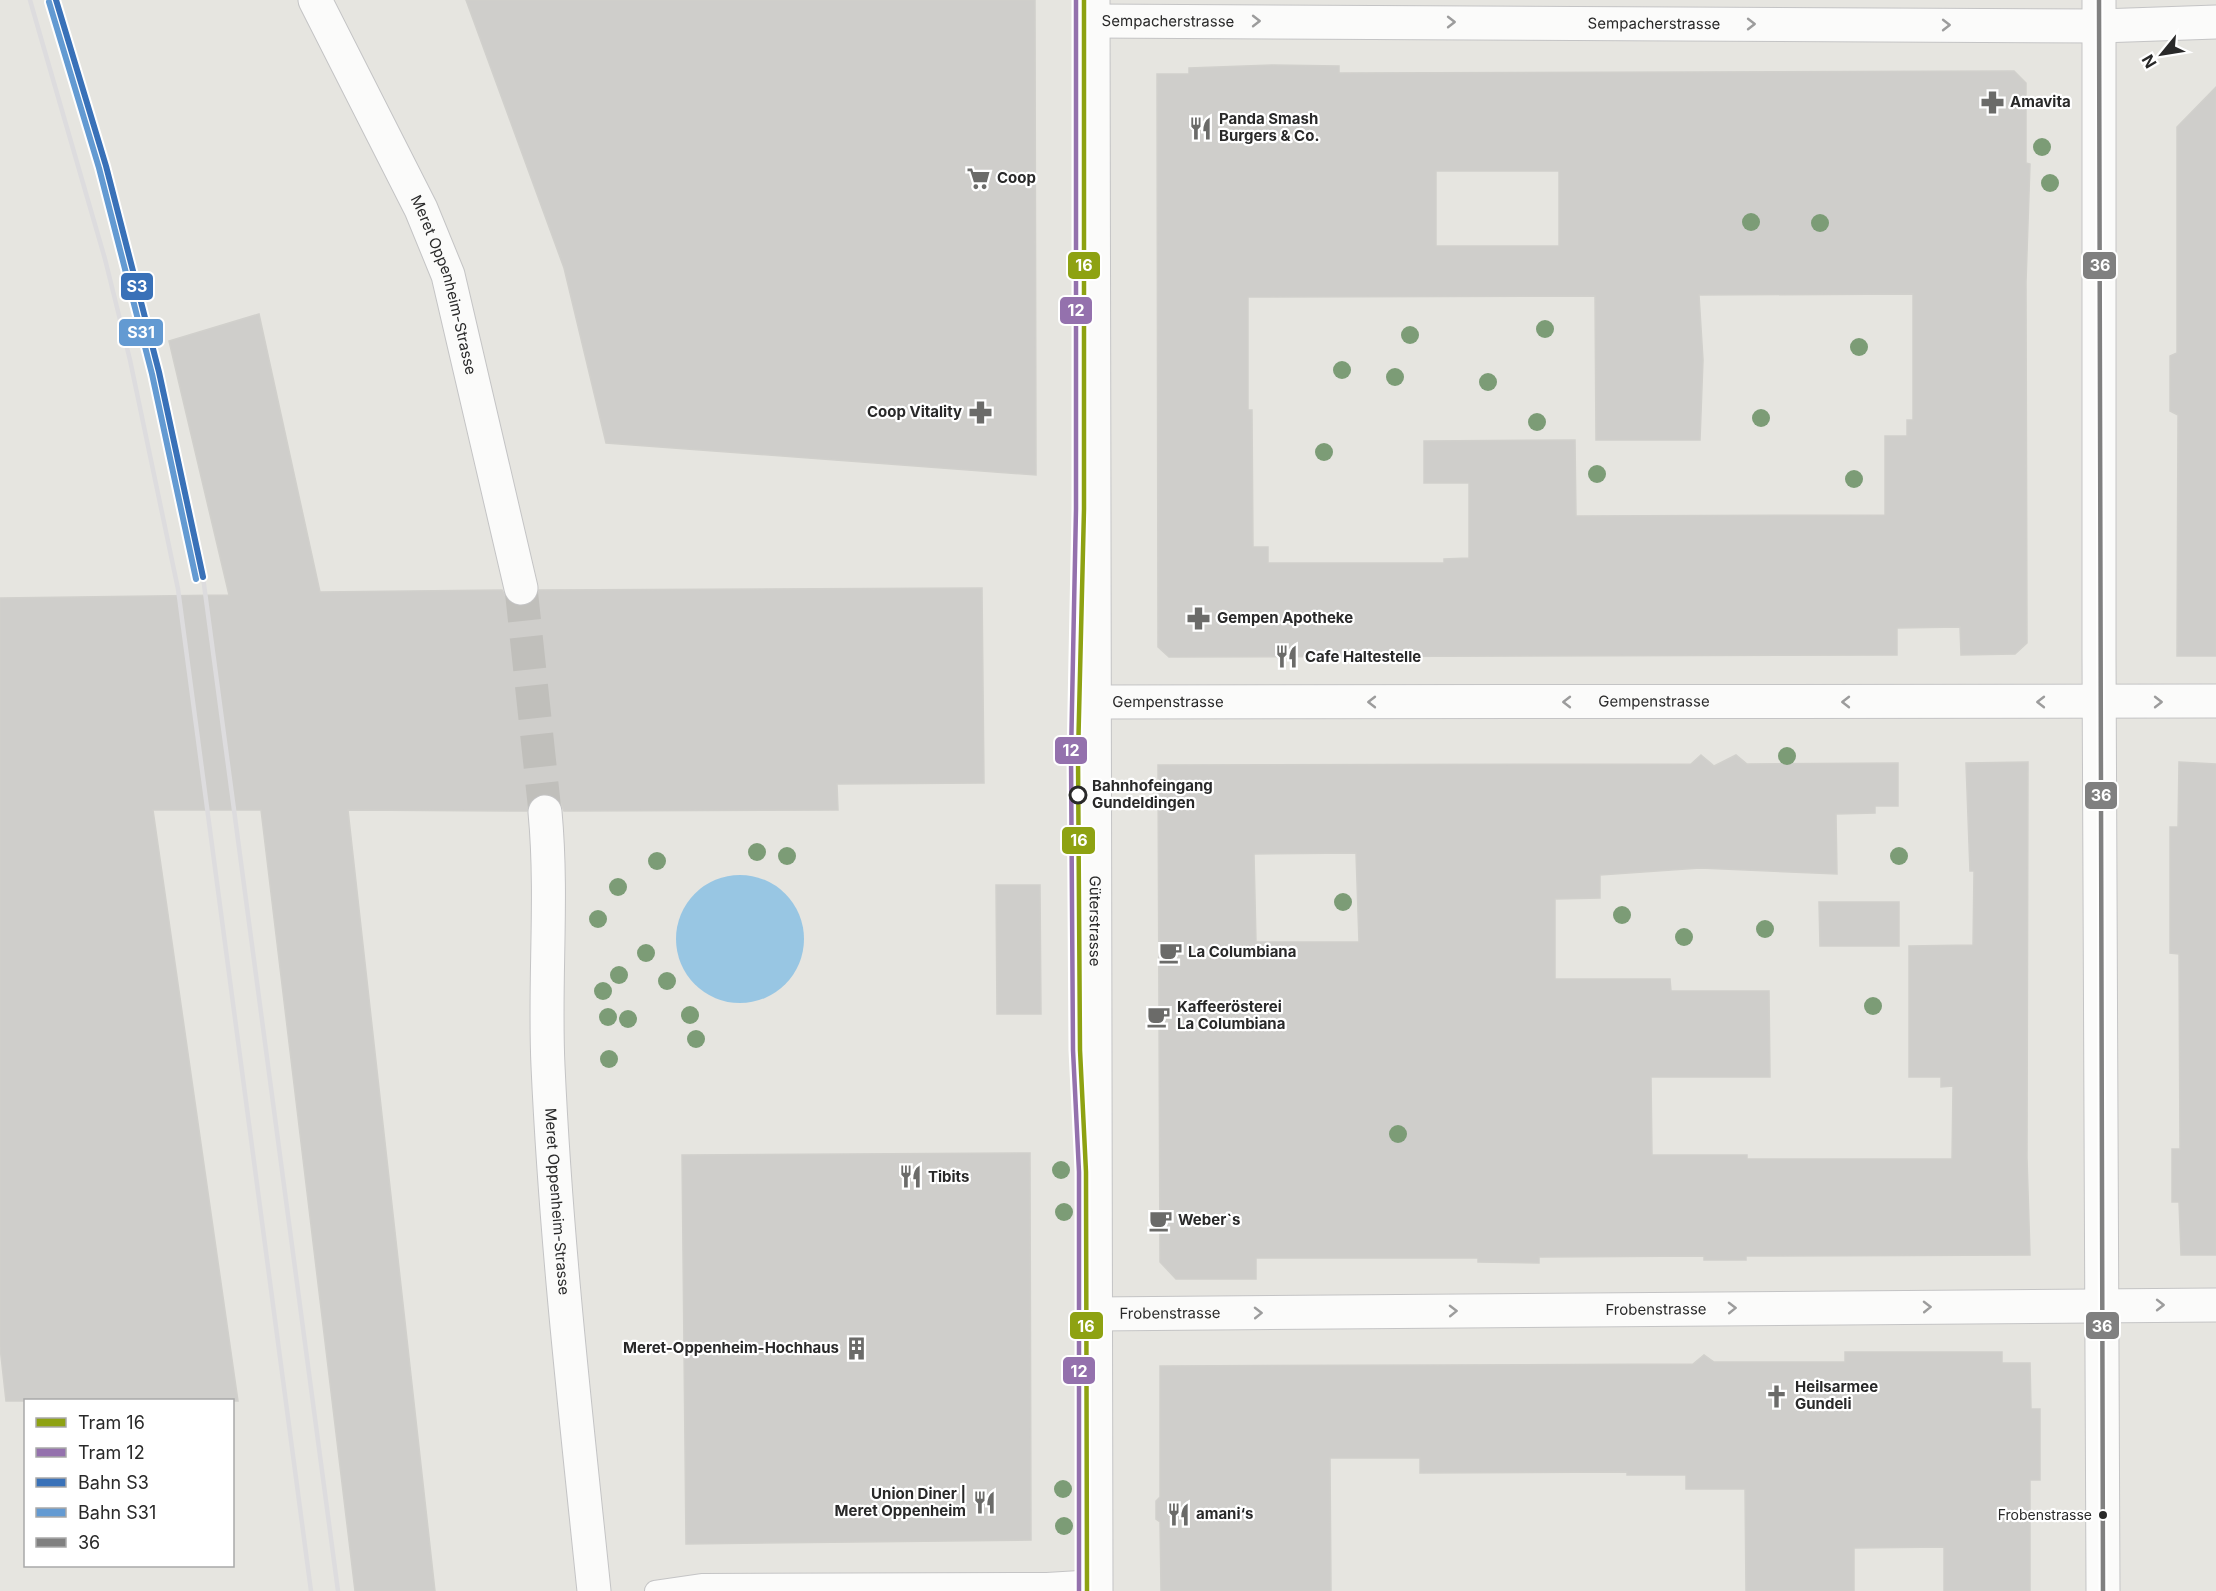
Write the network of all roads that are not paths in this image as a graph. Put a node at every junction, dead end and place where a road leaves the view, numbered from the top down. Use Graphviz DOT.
graph roads {
  1 [pos="315,0"];
  2 [pos="1093,10"];
  3 [pos="2100,13"];
  4 [pos="2216,22"];
  5 [pos="521,588"];
  6 [pos="2216,701"];
  7 [pos="1093,702"];
  8 [pos="2100,702"];
  9 [pos="545,812"];
  10 [pos="2103,1305"];
  11 [pos="2216,1305"];
  12 [pos="1095,1314"];
  13 [pos="1096,1586"];
  14 [pos="594,1591"];
  15 [pos="655,1591"];
  16 [pos="2103,1591"];
  1 -- 5 [label="street, Meret Oppenheim-Strasse"];
  2 -- 3 [label="street, Sempacherstrasse, one-way"];
  2 -- 7 [label="street, Güterstrasse"];
  3 -- 4 [label="street, Sempacherstrasse"];
  3 -- 8 [label="street"];
  8 -- 6 [label="street, Gempenstrasse, one-way"];
  8 -- 7 [label="street, Gempenstrasse, one-way"];
  7 -- 12 [label="street, Güterstrasse"];
  8 -- 10 [label="street"];
  9 -- 14 [label="street, Meret Oppenheim-Strasse"];
  10 -- 11 [label="street, Frobenstrasse, one-way"];
  12 -- 10 [label="street, Frobenstrasse, one-way"];
  10 -- 16 [label="street"];
  12 -- 13 [label="street, Güterstrasse"];
  13 -- 15 [label="lane"];
}
